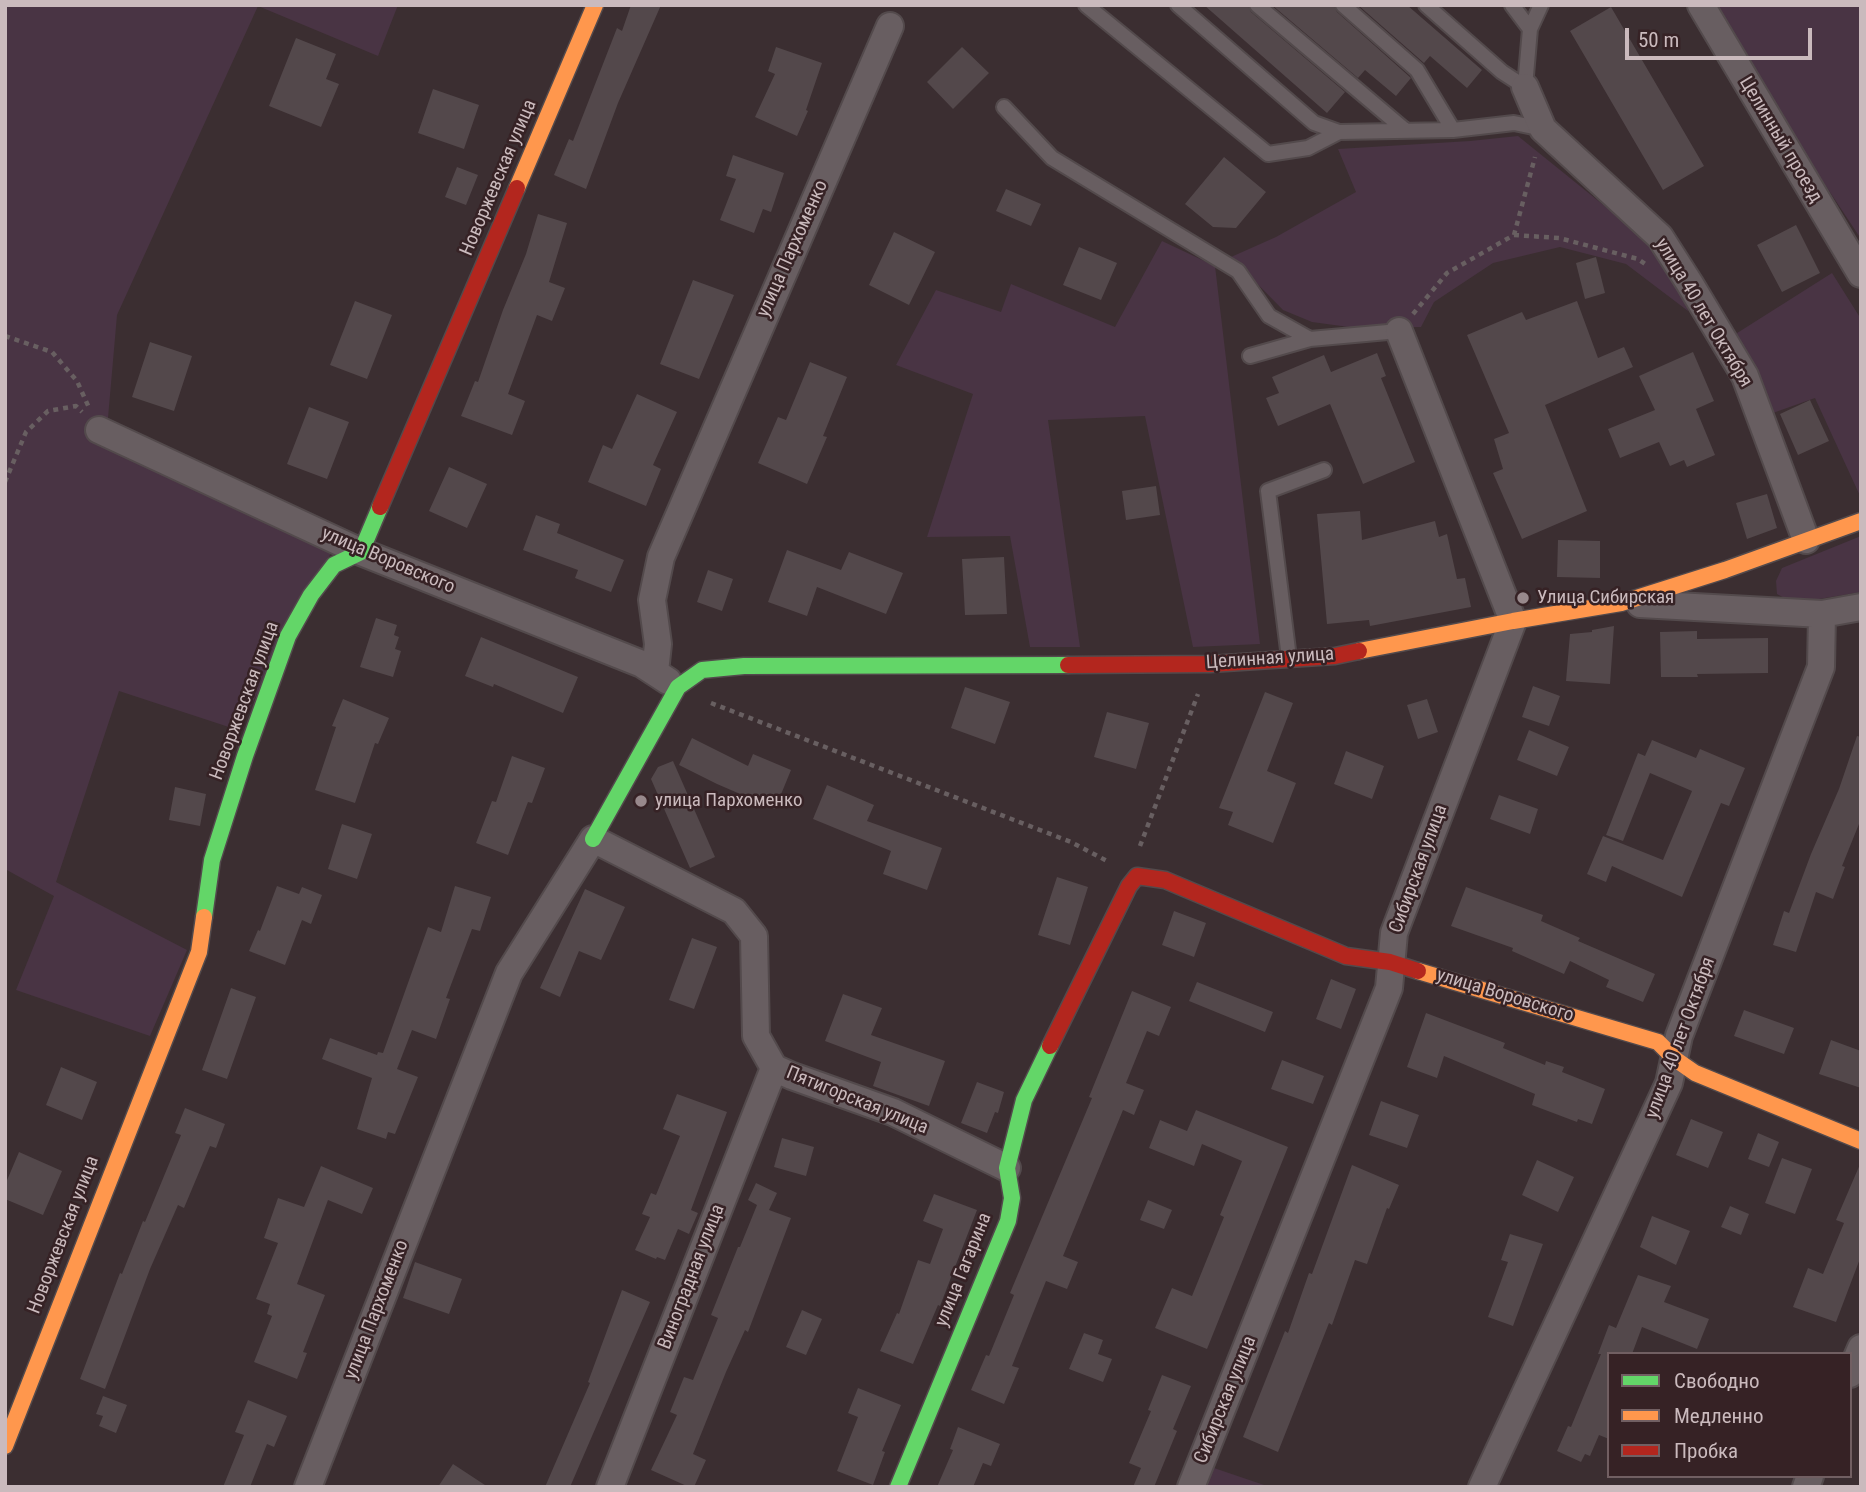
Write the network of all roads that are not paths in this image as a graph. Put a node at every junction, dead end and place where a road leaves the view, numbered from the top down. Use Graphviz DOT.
graph roads {
  1 [pos="595,5"];
  2 [pos="1086,5"];
  3 [pos="1178,5"];
  4 [pos="1257,5"];
  5 [pos="1343,5"];
  6 [pos="1426,5"];
  7 [pos="1512,5"];
  8 [pos="1541,5"];
  9 [pos="1701,5"];
  10 [pos="890,26"];
  11 [pos="1530,29"];
  12 [pos="1525,87"];
  13 [pos="1004,107"];
  14 [pos="1543,129"];
  15 [pos="1405,130"];
  16 [pos="1453,130"];
  17 [pos="1339,132"];
  18 [pos="1861,274"];
  19 [pos="1399,331"];
  20 [pos="1310,339"];
  21 [pos="1250,356"];
  22 [pos="99,430"];
  23 [pos="1324,470"];
  24 [pos="1861,520"];
  25 [pos="1806,540"];
  26 [pos="361,552"];
  27 [pos="1621,603"];
  28 [pos="1861,607"];
  29 [pos="1822,614"];
  30 [pos="1513,621"];
  31 [pos="1289,659"];
  32 [pos="655,672"];
  33 [pos="678,687"];
  34 [pos="593,839"];
  35 [pos="1138,876"];
  36 [pos="1390,962"];
  37 [pos="1675,1059"];
  38 [pos="774,1068"];
  39 [pos="1861,1142"];
  40 [pos="1007,1168"];
  41 [pos="1861,1348"];
  42 [pos="1852,1369"];
  43 [pos="5,1446"];
  44 [pos="308,1487"];
  45 [pos="610,1487"];
  46 [pos="898,1487"];
  47 [pos="1191,1487"];
  48 [pos="1482,1487"];
  1 -- 26 [label="street, Новоржевская улица"];
  2 -- 17 [label="lane"];
  3 -- 17 [label="lane"];
  4 -- 15 [label="lane"];
  5 -- 16 [label="lane"];
  6 -- 12 [label="lane"];
  7 -- 11 [label="lane"];
  8 -- 11 [label="lane"];
  9 -- 18 [label="street, Целинный проезд"];
  10 -- 32 [label="street, улица Пархоменко"];
  11 -- 12 [label="lane"];
  12 -- 14 [label="street, улица 40 лет Октября"];
  13 -- 20 [label="lane"];
  14 -- 16 [label="lane"];
  14 -- 25 [label="street, улица 40 лет Октября"];
  15 -- 16 [label="lane"];
  15 -- 17 [label="lane"];
  19 -- 20 [label="lane"];
  19 -- 30 [label="street"];
  20 -- 21 [label="lane"];
  22 -- 26 [label="street, улица Воровского"];
  23 -- 31 [label="lane"];
  24 -- 25 [label="street"];
  25 -- 27 [label="street"];
  26 -- 32 [label="street, улица Воровского"];
  26 -- 43 [label="street, Новоржевская улица"];
  27 -- 29 [label="street, Целинная улица"];
  27 -- 30 [label="street, Целинная улица"];
  28 -- 29 [label="street, Целинная улица"];
  29 -- 37 [label="street, улица 40 лет Октября"];
  30 -- 31 [label="street, Целинная улица"];
  30 -- 36 [label="street, Сибирская улица"];
  31 -- 33 [label="street, Целинная улица"];
  32 -- 33 [label="street, улица Воровского"];
  33 -- 34 [label="street, улица Пархоменко"];
  34 -- 38 [label="street, Пятигорская улица"];
  34 -- 44 [label="street, улица Пархоменко"];
  35 -- 36 [label="street, улица Воровского"];
  35 -- 40 [label="street, улица Гагарина"];
  36 -- 37 [label="street, улица Воровского"];
  36 -- 47 [label="street, Сибирская улица"];
  37 -- 39 [label="street, улица Воровского"];
  37 -- 48 [label="street, улица 40 лет Октября"];
  38 -- 40 [label="street, Пятигорская улица"];
  38 -- 45 [label="street, Виноградная улица"];
  40 -- 46 [label="street, улица Гагарина"];
  41 -- 42 [label="street"];
}
